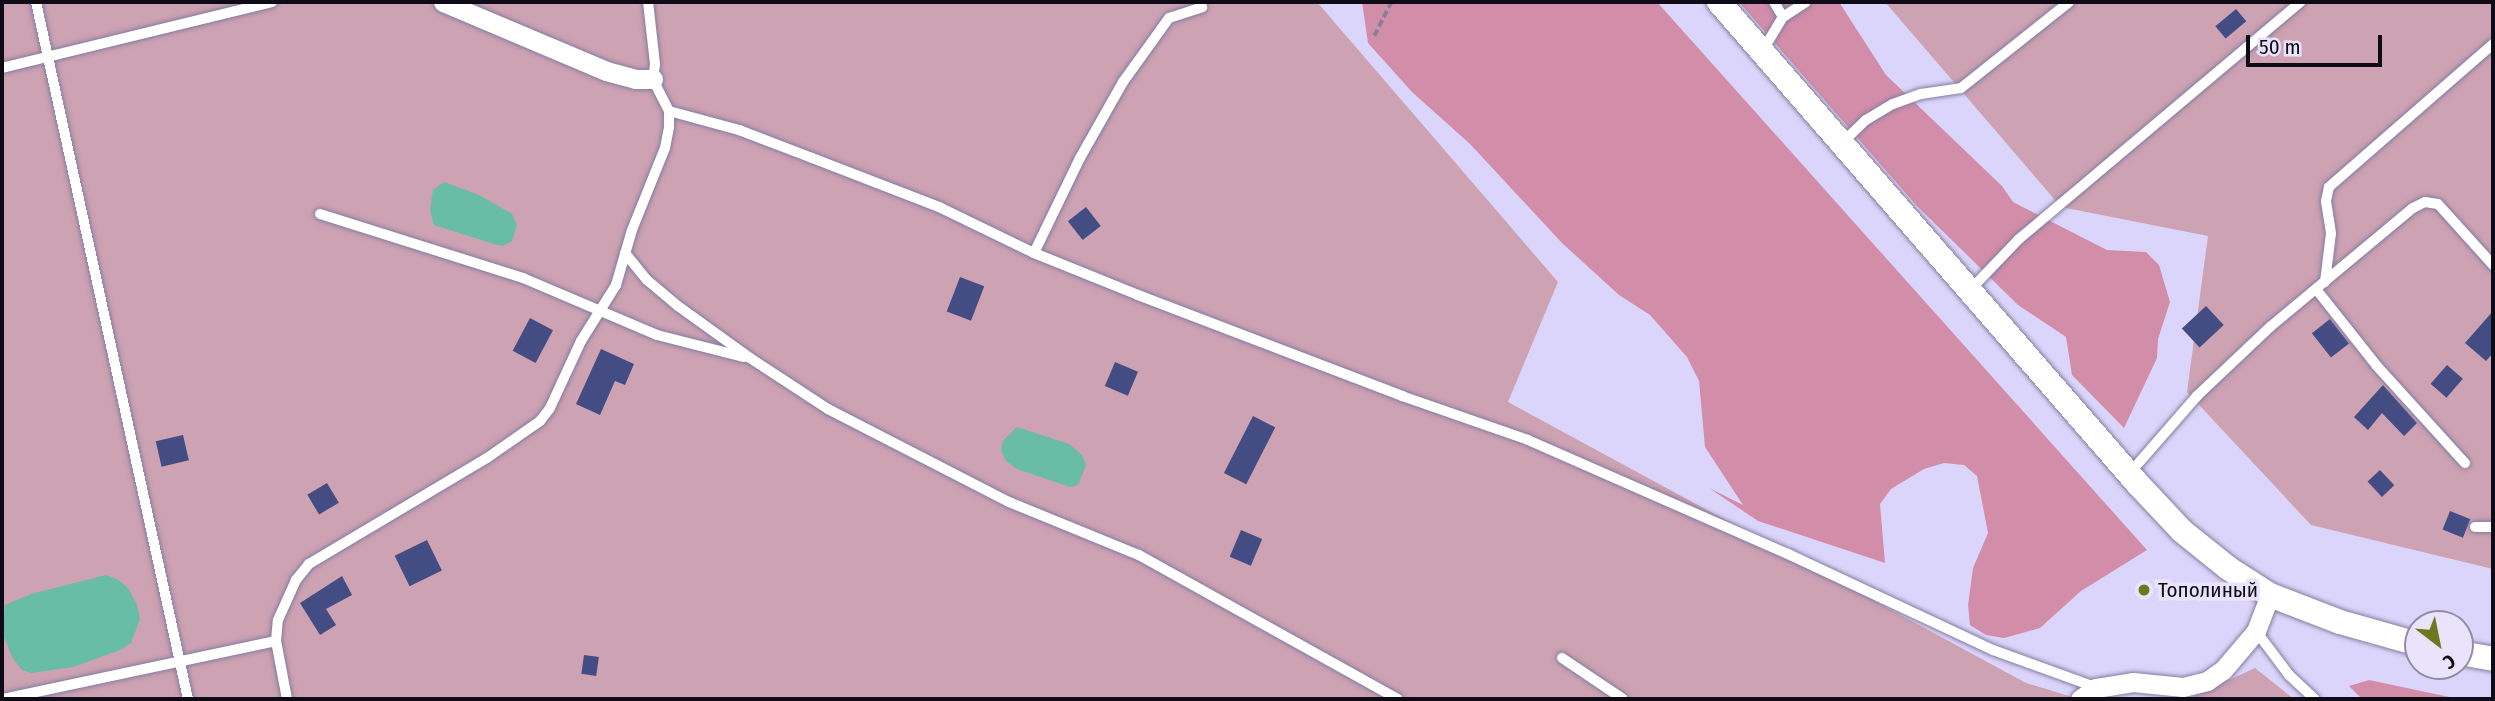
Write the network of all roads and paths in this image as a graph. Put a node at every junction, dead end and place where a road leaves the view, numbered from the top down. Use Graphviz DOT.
graph roads {
  1 [pos="36,2"];
  2 [pos="272,2"];
  3 [pos="443,2"];
  4 [pos="648,2"];
  5 [pos="1391,2"];
  6 [pos="1719,2"];
  7 [pos="1774,2"];
  8 [pos="1806,2"];
  9 [pos="2069,2"];
  10 [pos="2300,2"];
  11 [pos="1202,7"];
  12 [pos="1783,17"];
  13 [pos="1374,36"];
  14 [pos="2493,44"];
  15 [pos="1762,52"];
  16 [pos="48,58"];
  17 [pos="2,68"];
  18 [pos="653,79"];
  19 [pos="669,111"];
  20 [pos="1842,142"];
  21 [pos="320,214"];
  22 [pos="625,253"];
  23 [pos="1034,253"];
  24 [pos="2493,265"];
  25 [pos="2325,282"];
  26 [pos="1971,289"];
  27 [pos="2316,289"];
  28 [pos="599,312"];
  29 [pos="750,358"];
  30 [pos="2465,463"];
  31 [pos="2129,474"];
  32 [pos="2475,527"];
  33 [pos="2493,527"];
  34 [pos="2270,595"];
  35 [pos="2256,631"];
  36 [pos="2404,640"];
  37 [pos="276,641"];
  38 [pos="2474,656"];
  39 [pos="1562,658"];
  40 [pos="2493,659"];
  41 [pos="180,662"];
  42 [pos="2096,688"];
  43 [pos="3,699"];
  44 [pos="188,699"];
  45 [pos="287,699"];
  46 [pos="1398,699"];
  47 [pos="1623,699"];
  48 [pos="2080,699"];
  49 [pos="2315,699"];
  1 -- 16 [label="lane"];
  2 -- 16 [label="lane"];
  3 -- 18 [label="street"];
  4 -- 18 [label="lane"];
  5 -- 13 [label="path"];
  6 -- 15 [label="street"];
  7 -- 12 [label="lane"];
  8 -- 12 [label="lane"];
  9 -- 20 [label="lane"];
  10 -- 26 [label="lane"];
  11 -- 23 [label="lane"];
  12 -- 15 [label="lane"];
  14 -- 25 [label="lane"];
  15 -- 20 [label="street"];
  16 -- 17 [label="lane"];
  16 -- 41 [label="lane"];
  18 -- 19 [label="lane"];
  19 -- 22 [label="lane"];
  19 -- 23 [label="lane"];
  20 -- 26 [label="street"];
  21 -- 28 [label="lane"];
  22 -- 28 [label="lane"];
  22 -- 29 [label="lane"];
  23 -- 42 [label="lane"];
  24 -- 25 [label="lane"];
  25 -- 27 [label="lane"];
  26 -- 31 [label="street"];
  27 -- 30 [label="lane"];
  27 -- 31 [label="lane"];
  28 -- 29 [label="lane"];
  28 -- 37 [label="lane"];
  29 -- 46 [label="lane"];
  31 -- 34 [label="street"];
  32 -- 33 [label="lane"];
  34 -- 35 [label="street"];
  34 -- 36 [label="street"];
  35 -- 42 [label="street"];
  35 -- 49 [label="lane"];
  37 -- 41 [label="lane"];
  37 -- 45 [label="lane"];
  38 -- 40 [label="street"];
  39 -- 47 [label="lane"];
  41 -- 43 [label="lane"];
  41 -- 44 [label="lane"];
  42 -- 48 [label="street"];
}
